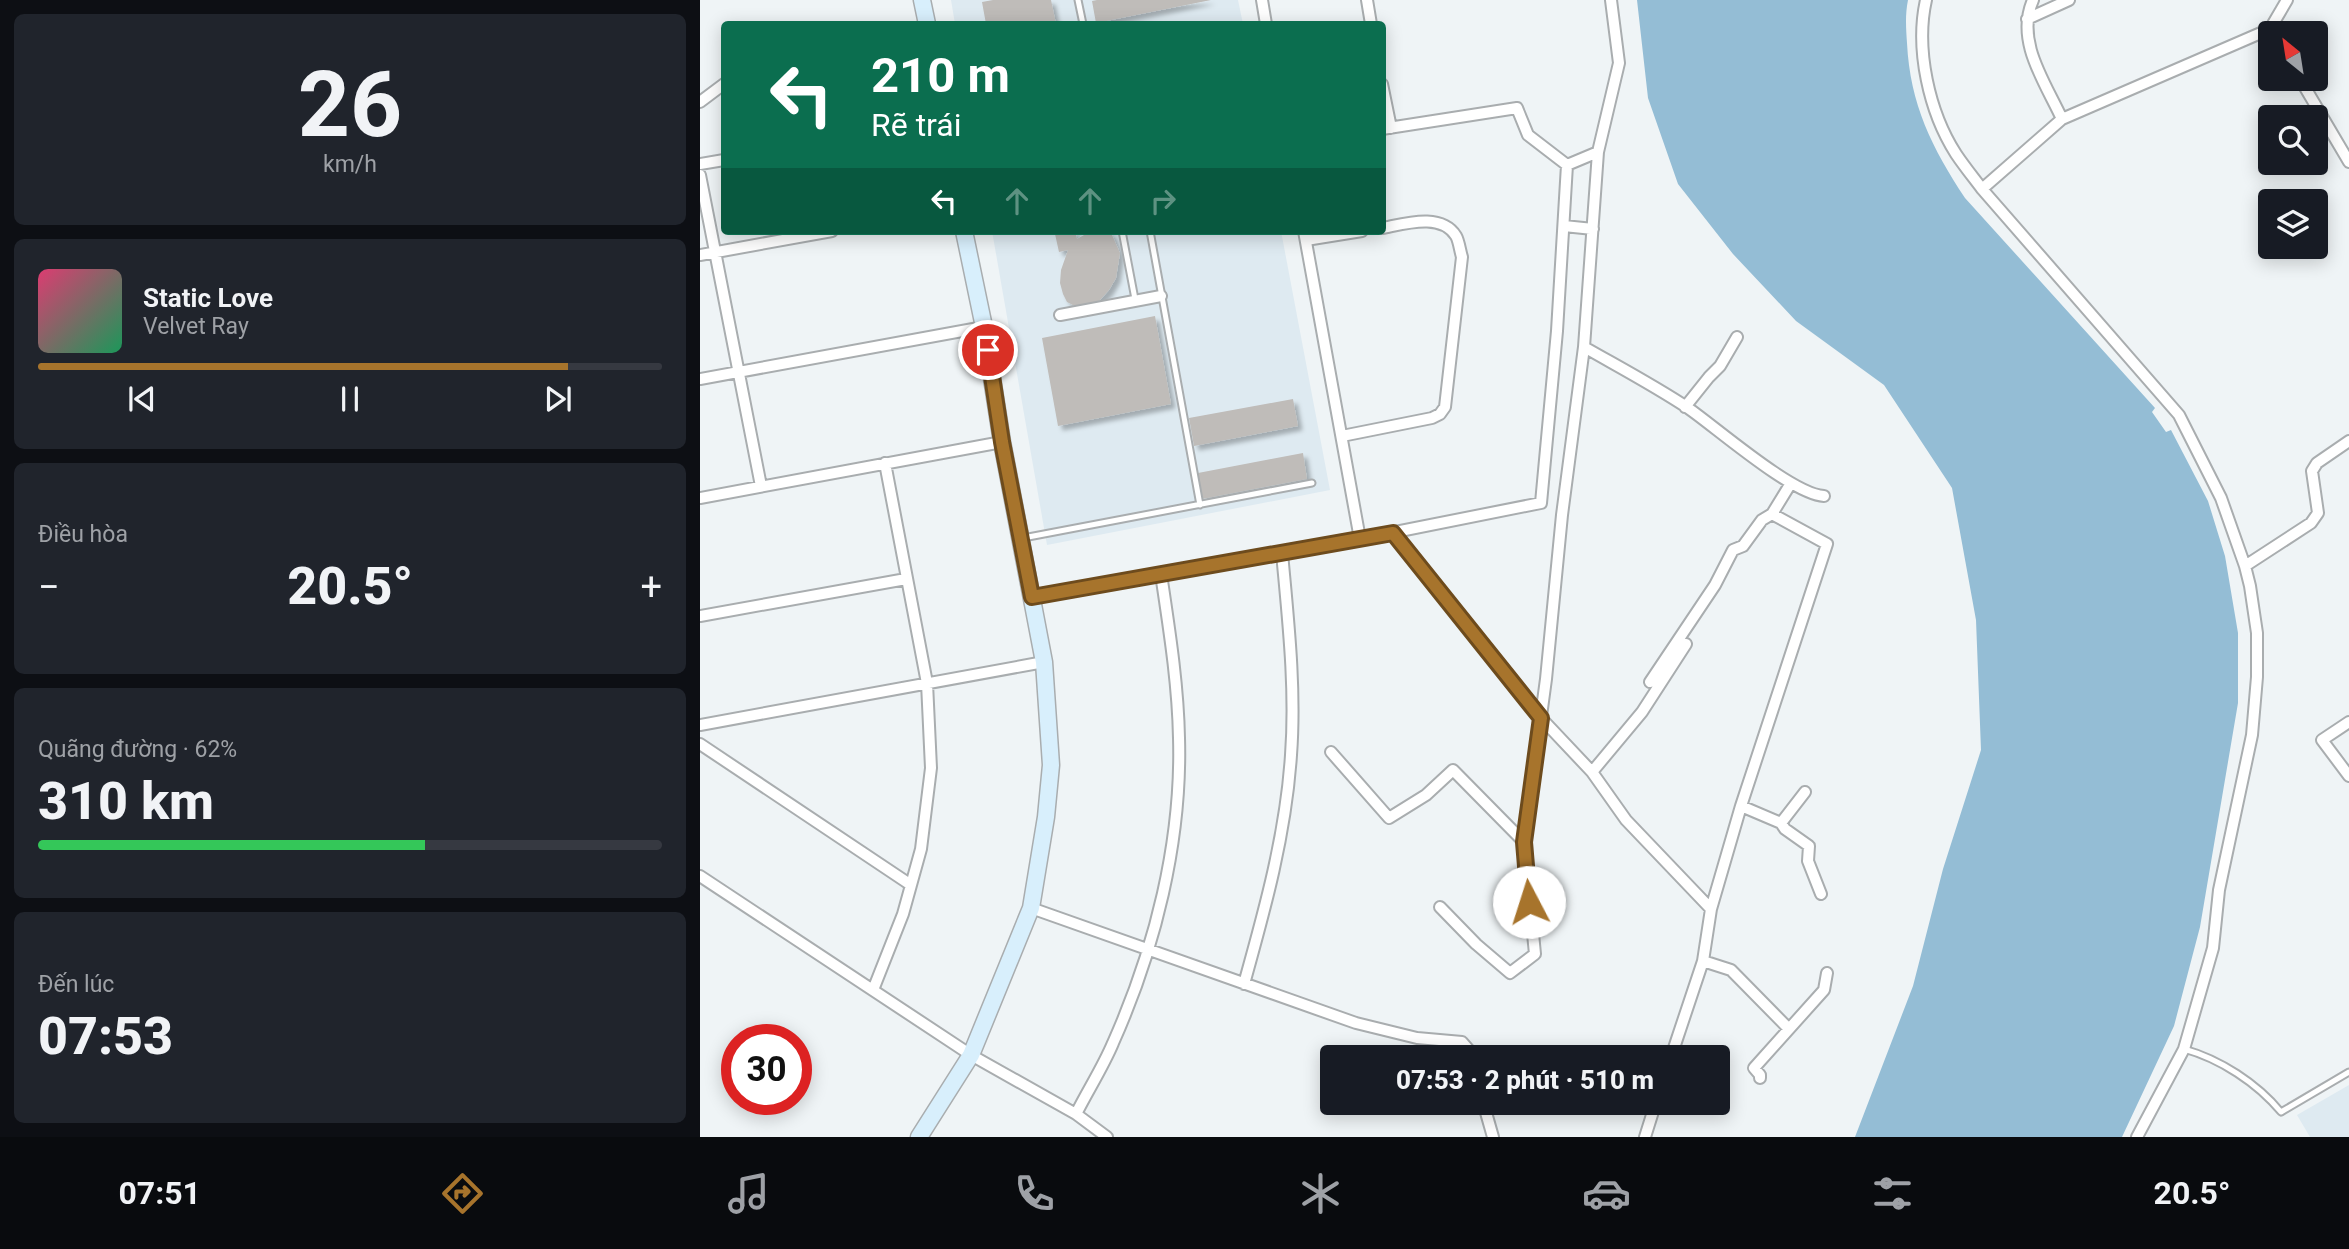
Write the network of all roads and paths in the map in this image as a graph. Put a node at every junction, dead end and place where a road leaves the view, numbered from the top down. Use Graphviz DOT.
graph roads {
  1 [pos="922,0"];
  2 [pos="1079,0"];
  3 [pos="1262,0"];
  4 [pos="1367,0"];
  5 [pos="1611,0"];
  6 [pos="1926,0"];
  7 [pos="2033,0"];
  8 [pos="2069,0"];
  9 [pos="2287,0"];
  10 [pos="2026,19"];
  11 [pos="926,21"];
  12 [pos="1082,21"];
  13 [pos="1266,21"];
  14 [pos="1370,21"];
  15 [pos="2277,21"];
  16 [pos="2258,37"];
  17 [pos="721,86"];
  18 [pos="2307,91"];
  19 [pos="700,102"];
  20 [pos="2062,119"];
  21 [pos="1387,128"];
  22 [pos="1598,152"];
  23 [pos="721,160"];
  24 [pos="2349,162"];
  25 [pos="700,164"];
  26 [pos="1567,165"];
  27 [pos="700,175"];
  28 [pos="1982,189"];
  29 [pos="1564,226"];
  30 [pos="1386,227"];
  31 [pos="1593,229"];
  32 [pos="810,235"];
  33 [pos="965,235"];
  34 [pos="1123,235"];
  35 [pos="1151,235"];
  36 [pos="1305,236"];
  37 [pos="716,252"];
  38 [pos="700,255"];
  39 [pos="1161,296"];
  40 [pos="1135,299"];
  41 [pos="1060,315"];
  42 [pos="984,327"];
  43 [pos="1737,337"];
  44 [pos="1584,347"];
  45 [pos="739,372"];
  46 [pos="700,379"];
  47 [pos="1685,407"];
  48 [pos="1342,436"];
  49 [pos="2349,441"];
  50 [pos="1002,442"];
  51 [pos="885,463"];
  52 [pos="1312,483"];
  53 [pos="1791,483"];
  54 [pos="761,486"];
  55 [pos="1824,496"];
  56 [pos="700,498"];
  57 [pos="1541,503"];
  58 [pos="1200,505"];
  59 [pos="1772,514"];
  60 [pos="1562,515"];
  61 [pos="1393,533"];
  62 [pos="1022,539"];
  63 [pos="1360,539"];
  64 [pos="1282,553"];
  65 [pos="2245,566"];
  66 [pos="1161,574"];
  67 [pos="906,579"];
  68 [pos="1032,597"];
  69 [pos="700,616"];
  70 [pos="1686,644"];
  71 [pos="1044,662"];
  72 [pos="1650,682"];
  73 [pos="927,683"];
  74 [pos="1541,718"];
  75 [pos="2349,722"];
  76 [pos="700,725"];
  77 [pos="700,744"];
  78 [pos="1331,752"];
  79 [pos="1591,772"];
  80 [pos="2349,776"];
  81 [pos="1805,792"];
  82 [pos="1741,806"];
  83 [pos="1781,823"];
  84 [pos="1524,842"];
  85 [pos="700,876"];
  86 [pos="911,885"];
  87 [pos="1821,894"];
  88 [pos="1440,907"];
  89 [pos="1031,908"];
  90 [pos="1711,909"];
  91 [pos="1148,950"];
  92 [pos="1703,961"];
  93 [pos="1827,973"];
  94 [pos="1244,984"];
  95 [pos="873,990"];
  96 [pos="1789,1029"];
  97 [pos="1465,1045"];
  98 [pos="1675,1045"];
  99 [pos="2184,1049"];
  100 [pos="971,1055"];
  101 [pos="2349,1072"];
  102 [pos="1760,1078"];
  103 [pos="1076,1114"];
  104 [pos="1487,1115"];
  105 [pos="1652,1115"];
  106 [pos="919,1137"];
  107 [pos="1107,1137"];
  108 [pos="1493,1137"];
  109 [pos="1644,1137"];
  110 [pos="2137,1137"];
  1 -- 11 [label="street"];
  2 -- 12 [label="lane"];
  3 -- 13 [label="street"];
  4 -- 14 [label="street"];
  5 -- 22 [label="street"];
  6 -- 28 [label="street"];
  7 -- 10 [label="street"];
  8 -- 10 [label="street"];
  9 -- 15 [label="street"];
  10 -- 20 [label="street"];
  16 -- 20 [label="street"];
  17 -- 19 [label="street"];
  18 -- 24 [label="street"];
  20 -- 28 [label="street"];
  21 -- 26 [label="street"];
  22 -- 26 [label="street"];
  22 -- 31 [label="street"];
  23 -- 25 [label="street"];
  26 -- 29 [label="street"];
  27 -- 37 [label="street"];
  28 -- 65 [label="street"];
  29 -- 31 [label="street"];
  29 -- 57 [label="street"];
  30 -- 48 [label="street"];
  31 -- 44 [label="street"];
  32 -- 37 [label="street"];
  33 -- 42 [label="street"];
  34 -- 40 [label="lane"];
  35 -- 39 [label="lane"];
  36 -- 48 [label="street"];
  37 -- 38 [label="street"];
  37 -- 45 [label="street"];
  39 -- 40 [label="street"];
  39 -- 58 [label="lane"];
  40 -- 41 [label="street"];
  42 -- 45 [label="street"];
  42 -- 50 [label="street"];
  43 -- 47 [label="street"];
  44 -- 47 [label="street"];
  44 -- 60 [label="street"];
  45 -- 46 [label="street"];
  45 -- 54 [label="street"];
  47 -- 53 [label="street"];
  48 -- 63 [label="street"];
  49 -- 65 [label="street"];
  50 -- 51 [label="street"];
  50 -- 62 [label="street"];
  51 -- 54 [label="street"];
  51 -- 67 [label="street"];
  52 -- 58 [label="lane"];
  53 -- 55 [label="street"];
  53 -- 59 [label="street"];
  54 -- 56 [label="street"];
  57 -- 60 [label="street"];
  57 -- 61 [label="street"];
  58 -- 62 [label="lane"];
  59 -- 72 [label="street"];
  59 -- 82 [label="street"];
  60 -- 74 [label="street"];
  61 -- 63 [label="street"];
  61 -- 74 [label="street"];
  62 -- 68 [label="street"];
  63 -- 64 [label="street"];
  64 -- 66 [label="street"];
  64 -- 94 [label="street"];
  65 -- 99 [label="street"];
  66 -- 68 [label="street"];
  66 -- 91 [label="street"];
  67 -- 69 [label="street"];
  67 -- 73 [label="street"];
  68 -- 71 [label="street"];
  70 -- 79 [label="street"];
  71 -- 73 [label="street"];
  71 -- 89 [label="street"];
  73 -- 76 [label="street"];
  73 -- 86 [label="street"];
  74 -- 79 [label="street"];
  74 -- 84 [label="street"];
  75 -- 80 [label="street"];
  77 -- 86 [label="street"];
  78 -- 84 [label="street"];
  79 -- 90 [label="street"];
  81 -- 83 [label="street"];
  82 -- 83 [label="street"];
  82 -- 90 [label="street"];
  83 -- 87 [label="street"];
  84 -- 88 [label="street"];
  85 -- 95 [label="street"];
  86 -- 95 [label="street"];
  89 -- 91 [label="street"];
  89 -- 100 [label="street"];
  90 -- 92 [label="street"];
  91 -- 94 [label="street"];
  91 -- 103 [label="street"];
  92 -- 96 [label="street"];
  92 -- 98 [label="street"];
  93 -- 96 [label="street"];
  94 -- 97 [label="street"];
  95 -- 100 [label="street"];
  96 -- 102 [label="street"];
  99 -- 101 [label="lane"];
  99 -- 110 [label="street"];
  100 -- 103 [label="street"];
  100 -- 106 [label="street"];
  103 -- 107 [label="street"];
  104 -- 108 [label="street"];
  105 -- 109 [label="street"];
}
